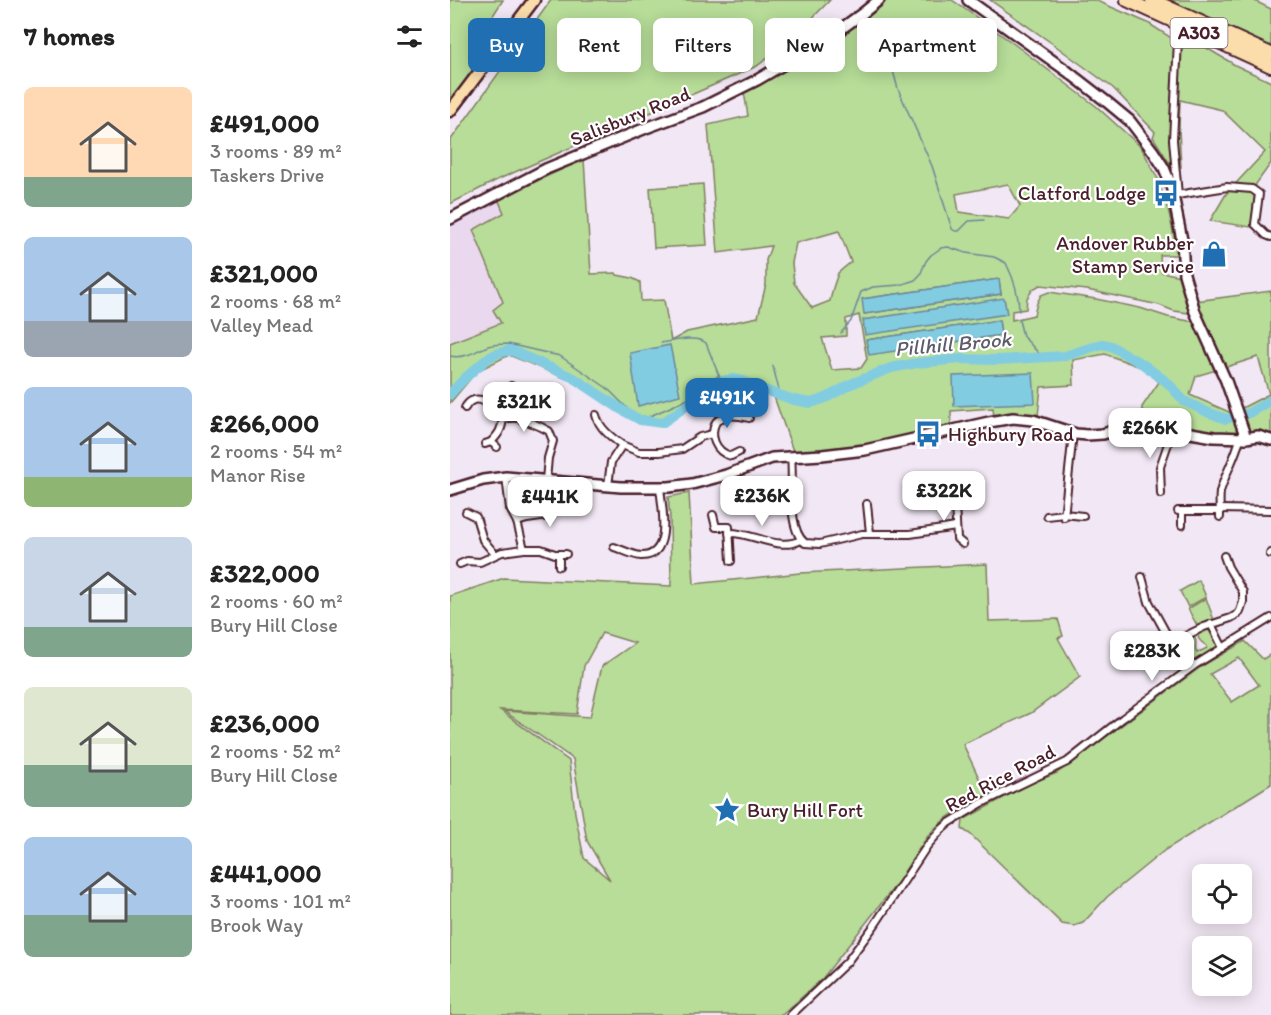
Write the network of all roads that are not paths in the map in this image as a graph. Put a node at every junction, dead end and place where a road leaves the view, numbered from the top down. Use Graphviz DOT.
graph roads {
  1 [pos="534,0"];
  2 [pos="879,0"];
  3 [pos="968,0"];
  4 [pos="1127,0"];
  5 [pos="1152,0"];
  6 [pos="1178,41"];
  7 [pos="1271,54"];
  8 [pos="1271,66"];
  9 [pos="450,111"];
  10 [pos="1176,195"];
  11 [pos="450,219"];
  12 [pos="1271,237"];
  13 [pos="511,386"];
  14 [pos="535,393"];
  15 [pos="523,394"];
  16 [pos="739,406"];
  17 [pos="465,408"];
  18 [pos="596,415"];
  19 [pos="738,416"];
  20 [pos="503,418"];
  21 [pos="517,418"];
  22 [pos="749,418"];
  23 [pos="598,423"];
  24 [pos="592,427"];
  25 [pos="1173,429"];
  26 [pos="1073,433"];
  27 [pos="712,434"];
  28 [pos="1243,438"];
  29 [pos="1271,440"];
  30 [pos="491,444"];
  31 [pos="622,445"];
  32 [pos="739,452"];
  33 [pos="791,457"];
  34 [pos="506,477"];
  35 [pos="546,480"];
  36 [pos="608,486"];
  37 [pos="660,488"];
  38 [pos="450,490"];
  39 [pos="1161,494"];
  40 [pos="962,497"];
  41 [pos="867,504"];
  42 [pos="547,505"];
  43 [pos="1253,510"];
  44 [pos="1271,510"];
  45 [pos="1220,512"];
  46 [pos="713,515"];
  47 [pos="1047,516"];
  48 [pos="1064,516"];
  49 [pos="1083,516"];
  50 [pos="458,518"];
  51 [pos="1253,518"];
  52 [pos="517,522"];
  53 [pos="1182,525"];
  54 [pos="956,527"];
  55 [pos="729,533"];
  56 [pos="870,533"];
  57 [pos="801,540"];
  58 [pos="963,544"];
  59 [pos="614,547"];
  60 [pos="524,549"];
  61 [pos="495,554"];
  62 [pos="1226,558"];
  63 [pos="731,561"];
  64 [pos="460,564"];
  65 [pos="559,566"];
  66 [pos="1142,577"];
  67 [pos="1271,618"];
  68 [pos="1211,624"];
  69 [pos="1223,648"];
  70 [pos="791,1015"];
  1 -- 9 [label="main road"];
  2 -- 11 [label="street, Salisbury Road"];
  3 -- 10 [label="street"];
  4 -- 8 [label="highway, A303"];
  5 -- 7 [label="highway, A303"];
  6 -- 10 [label="street"];
  10 -- 12 [label="street"];
  10 -- 28 [label="street"];
  13 -- 15 [label="street"];
  14 -- 15 [label="street"];
  15 -- 21 [label="street"];
  16 -- 19 [label="street"];
  17 -- 20 [label="street"];
  18 -- 23 [label="street"];
  19 -- 22 [label="street"];
  19 -- 27 [label="street"];
  20 -- 21 [label="street"];
  20 -- 30 [label="street"];
  21 -- 35 [label="street"];
  23 -- 24 [label="street"];
  23 -- 31 [label="street"];
  25 -- 26 [label="street"];
  25 -- 28 [label="street"];
  25 -- 39 [label="street"];
  26 -- 33 [label="street"];
  26 -- 48 [label="street"];
  27 -- 31 [label="street"];
  27 -- 32 [label="street"];
  28 -- 29 [label="street"];
  28 -- 45 [label="street"];
  31 -- 36 [label="street"];
  33 -- 37 [label="street"];
  33 -- 57 [label="street"];
  34 -- 35 [label="street"];
  34 -- 38 [label="street"];
  34 -- 52 [label="street"];
  35 -- 36 [label="street"];
  36 -- 37 [label="street"];
  37 -- 59 [label="street"];
  40 -- 54 [label="street"];
  41 -- 56 [label="street"];
  42 -- 52 [label="street"];
  43 -- 44 [label="street"];
  43 -- 45 [label="street"];
  43 -- 51 [label="street"];
  45 -- 53 [label="street"];
  46 -- 55 [label="street"];
  47 -- 48 [label="street"];
  48 -- 49 [label="street"];
  50 -- 61 [label="street"];
  52 -- 60 [label="street"];
  54 -- 56 [label="street"];
  54 -- 58 [label="street"];
  55 -- 57 [label="street"];
  55 -- 63 [label="street"];
  56 -- 57 [label="street"];
  60 -- 61 [label="street"];
  60 -- 65 [label="street"];
  61 -- 64 [label="street"];
  62 -- 68 [label="street"];
  66 -- 68 [label="street"];
  67 -- 69 [label="street, Red Rice Road"];
  68 -- 69 [label="street"];
  69 -- 70 [label="street, Red Rice Road"];
}
